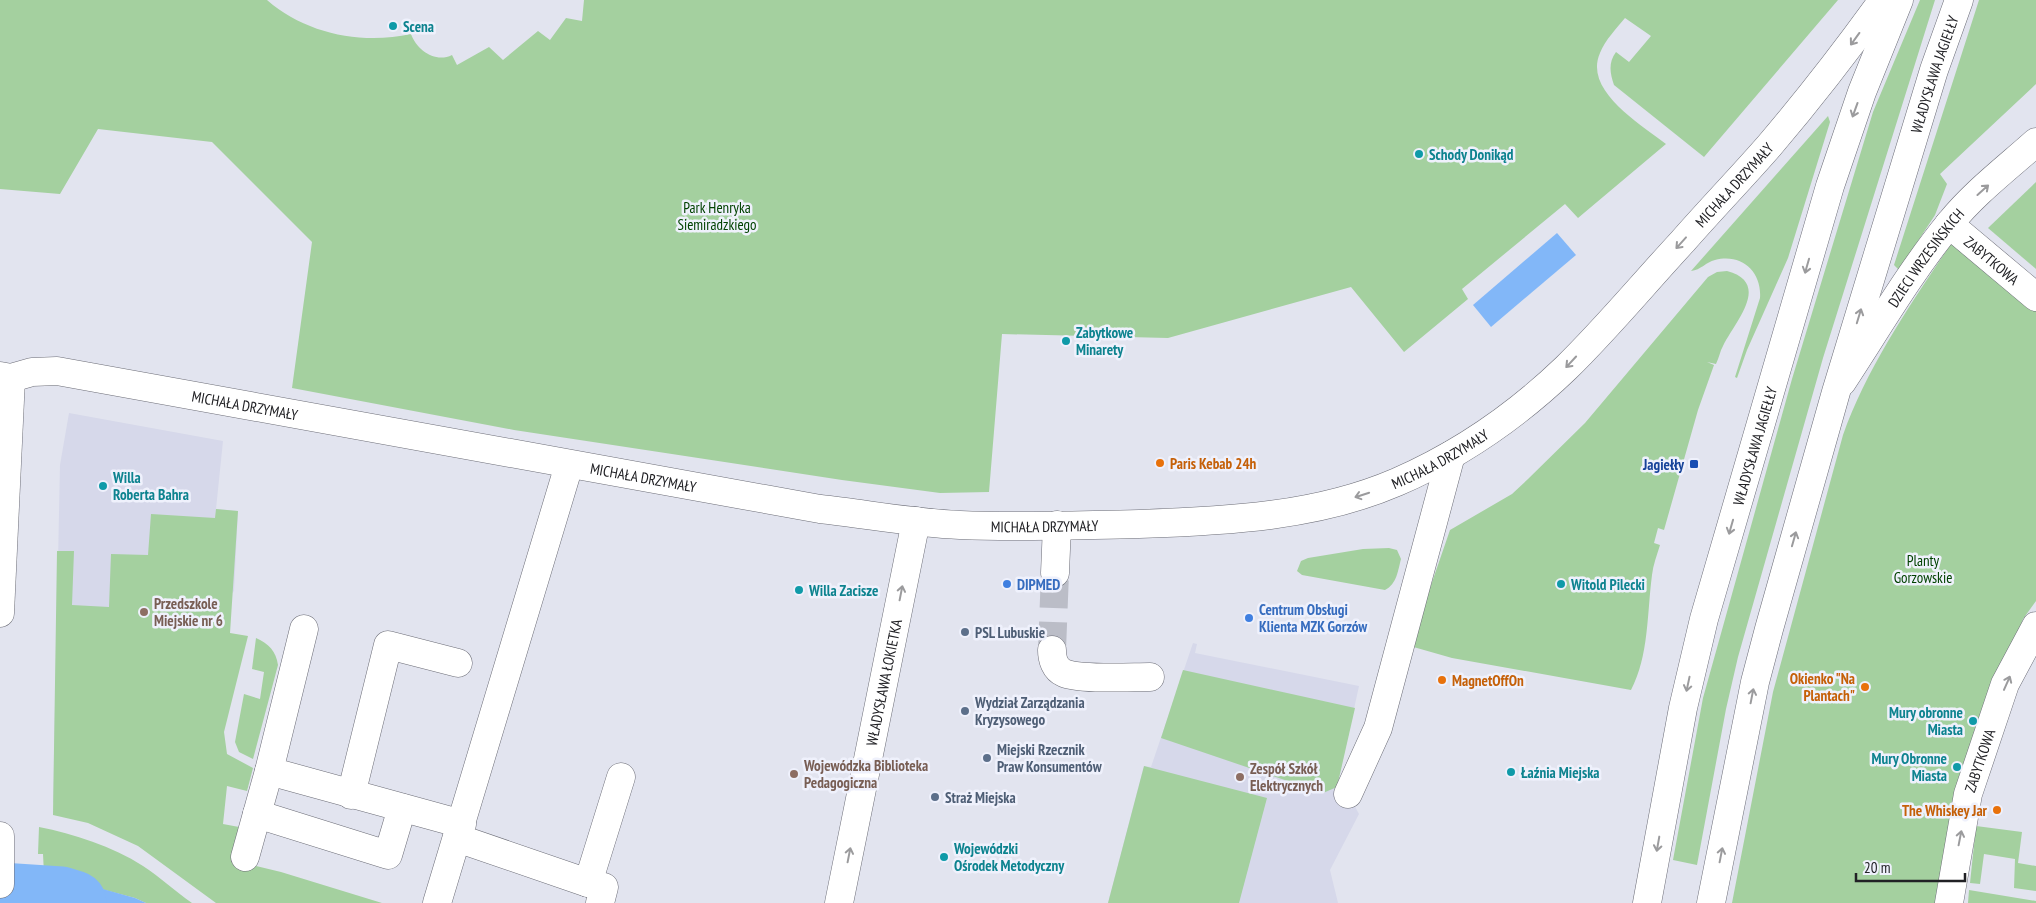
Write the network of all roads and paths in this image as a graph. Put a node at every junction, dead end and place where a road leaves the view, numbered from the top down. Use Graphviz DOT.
graph roads {
  1 [pos="1883,0"];
  2 [pos="1899,0"];
  3 [pos="1959,0"];
  4 [pos="2036,142"];
  5 [pos="1949,224"];
  6 [pos="2036,297"];
  7 [pos="5,377"];
  8 [pos="1836,392"];
  9 [pos="1451,455"];
  10 [pos="570,465"];
  11 [pos="916,521"];
  12 [pos="1057,526"];
  13 [pos="1055,573"];
  14 [pos="0,613"];
  15 [pos="2036,626"];
  16 [pos="304,629"];
  17 [pos="1052,650"];
  18 [pos="458,663"];
  19 [pos="1150,678"];
  20 [pos="269,772"];
  21 [pos="620,777"];
  22 [pos="1358,787"];
  23 [pos="351,795"];
  24 [pos="402,808"];
  25 [pos="256,814"];
  26 [pos="459,831"];
  27 [pos="1,845"];
  28 [pos="245,857"];
  29 [pos="0,884"];
  30 [pos="594,893"];
  31 [pos="437,903"];
  32 [pos="839,903"];
  33 [pos="1648,903"];
  34 [pos="1711,903"];
  35 [pos="1949,903"];
  1 -- 9 [label="main road, MICHAŁA DRZYMAŁY, one-way"];
  2 -- 33 [label="main road, WŁADYSŁAWA JAGIEŁŁY, one-way"];
  8 -- 3 [label="main road, WŁADYSŁAWA JAGIEŁŁY, one-way"];
  5 -- 4 [label="main road, DZIECI WRZESIŃSKICH, one-way"];
  5 -- 6 [label="main road, ZABYTKOWA"];
  5 -- 8 [label="main road, DZIECI WRZESIŃSKICH"];
  7 -- 10 [label="main road, MICHAŁA DRZYMAŁY"];
  7 -- 14 [label="main road"];
  34 -- 8 [label="main road, WŁADYSŁAWA JAGIEŁŁY, one-way"];
  9 -- 12 [label="main road, MICHAŁA DRZYMAŁY, one-way"];
  9 -- 22 [label="main road"];
  10 -- 11 [label="main road, MICHAŁA DRZYMAŁY"];
  10 -- 26 [label="main road"];
  11 -- 12 [label="main road, MICHAŁA DRZYMAŁY"];
  32 -- 11 [label="main road, WŁADYSŁAWA ŁOKIETKA, one-way"];
  12 -- 13 [label="main road"];
  35 -- 15 [label="main road, ZABYTKOWA, one-way"];
  16 -- 20 [label="main road"];
  17 -- 19 [label="main road"];
  18 -- 23 [label="main road"];
  20 -- 23 [label="main road"];
  20 -- 25 [label="main road"];
  21 -- 30 [label="main road"];
  23 -- 24 [label="main road"];
  24 -- 25 [label="main road"];
  24 -- 26 [label="main road"];
  25 -- 28 [label="main road"];
  26 -- 30 [label="main road"];
  26 -- 31 [label="main road"];
  27 -- 29 [label="main road"];
}
